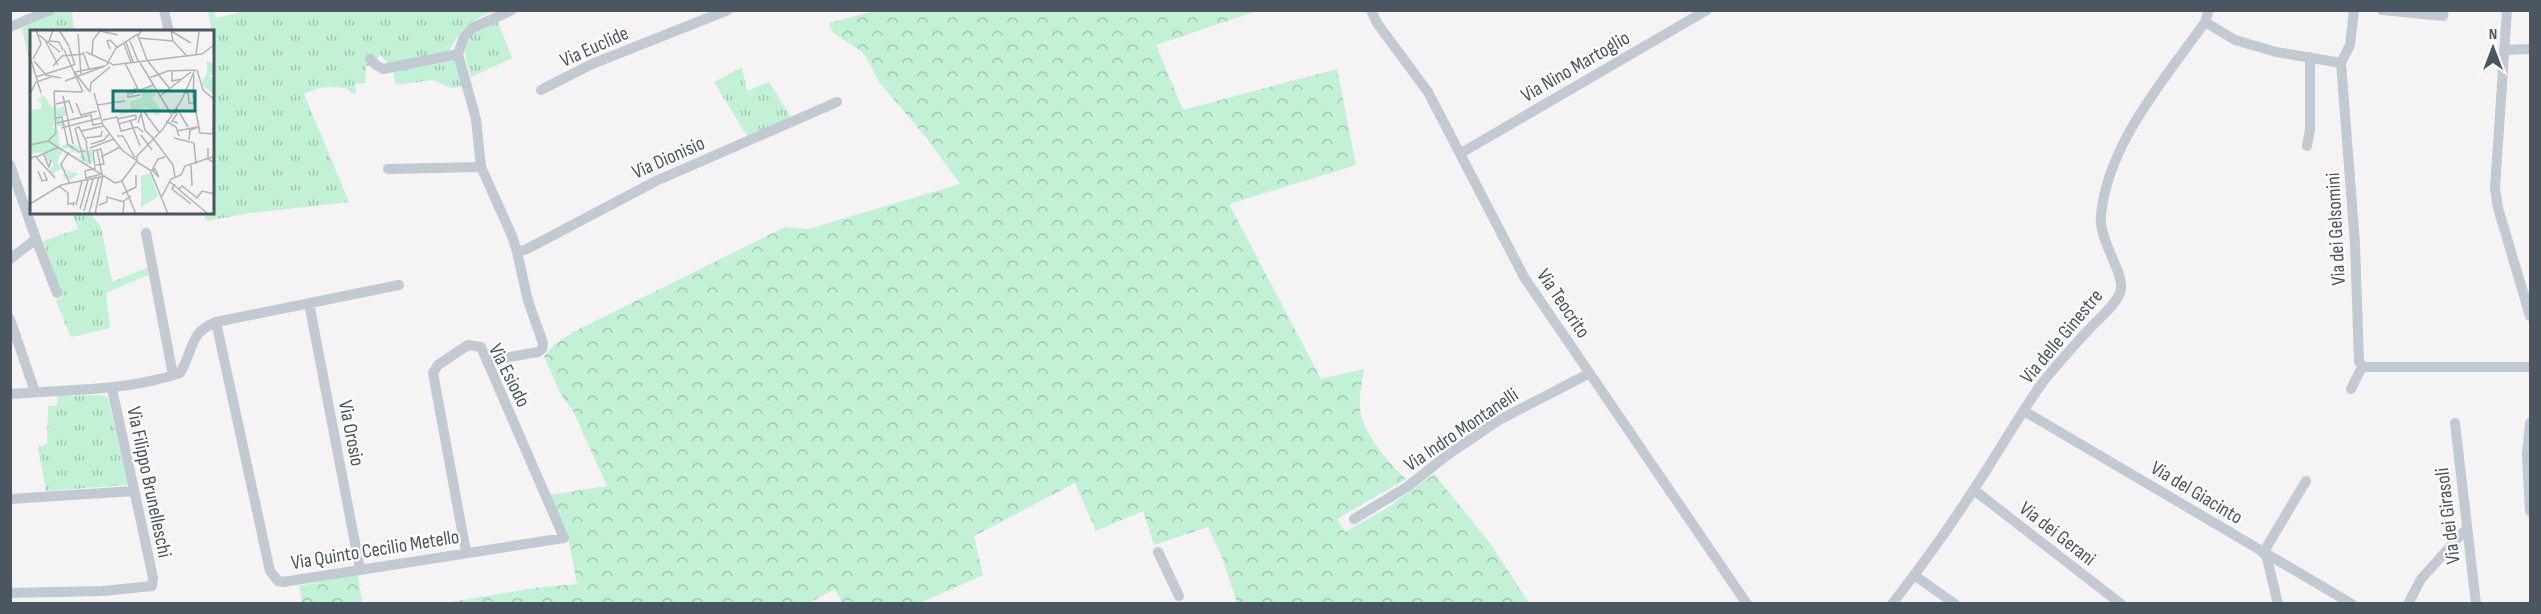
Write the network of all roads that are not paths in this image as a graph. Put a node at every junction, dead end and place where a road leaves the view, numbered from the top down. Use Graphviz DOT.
graph roads {
  1 [pos="50,10"];
  2 [pos="164,10"];
  3 [pos="512,10"];
  4 [pos="728,10"];
  5 [pos="1371,10"];
  6 [pos="1707,10"];
  7 [pos="2209,10"];
  8 [pos="2354,10"];
  9 [pos="2382,10"];
  10 [pos="2444,10"];
  11 [pos="2507,10"];
  12 [pos="2205,22"];
  13 [pos="10,27"];
  14 [pos="169,30"];
  15 [pos="2530,49"];
  16 [pos="2504,50"];
  17 [pos="458,54"];
  18 [pos="2310,57"];
  19 [pos="370,58"];
  20 [pos="2342,63"];
  21 [pos="541,90"];
  22 [pos="837,102"];
  23 [pos="2307,146"];
  24 [pos="1461,153"];
  25 [pos="10,165"];
  26 [pos="481,167"];
  27 [pos="388,169"];
  28 [pos="146,232"];
  29 [pos="36,239"];
  30 [pos="517,252"];
  31 [pos="10,259"];
  32 [pos="2520,280"];
  33 [pos="399,285"];
  34 [pos="57,293"];
  35 [pos="2530,293"];
  36 [pos="309,303"];
  37 [pos="2530,316"];
  38 [pos="10,319"];
  39 [pos="216,322"];
  40 [pos="487,361"];
  41 [pos="2361,367"];
  42 [pos="2530,367"];
  43 [pos="1590,373"];
  44 [pos="172,375"];
  45 [pos="111,389"];
  46 [pos="2350,389"];
  47 [pos="36,392"];
  48 [pos="10,394"];
  49 [pos="2024,411"];
  50 [pos="2455,423"];
  51 [pos="2530,423"];
  52 [pos="2529,479"];
  53 [pos="2306,481"];
  54 [pos="1974,490"];
  55 [pos="134,491"];
  56 [pos="10,499"];
  57 [pos="2530,511"];
  58 [pos="1354,519"];
  59 [pos="2467,528"];
  60 [pos="564,538"];
  61 [pos="465,552"];
  62 [pos="1158,552"];
  63 [pos="2264,553"];
  64 [pos="360,569"];
  65 [pos="1914,575"];
  66 [pos="10,593"];
  67 [pos="1179,596"];
  68 [pos="1747,603"];
  69 [pos="1892,603"];
  70 [pos="1954,603"];
  71 [pos="2121,603"];
  72 [pos="2278,603"];
  73 [pos="2352,603"];
  74 [pos="2409,603"];
  75 [pos="2476,603"];
  1 -- 13 [label="street"];
  2 -- 14 [label="street"];
  3 -- 17 [label="street"];
  4 -- 21 [label="street, Via Euclide"];
  5 -- 24 [label="street, Via Teocrito"];
  6 -- 24 [label="street, Via Nino Martoglio"];
  7 -- 12 [label="street, Via delle Ginestre"];
  8 -- 20 [label="street"];
  9 -- 10 [label="street"];
  11 -- 16 [label="street"];
  12 -- 18 [label="street"];
  12 -- 49 [label="street, Via delle Ginestre"];
  15 -- 16 [label="street"];
  16 -- 32 [label="street"];
  17 -- 19 [label="street"];
  17 -- 26 [label="street"];
  18 -- 20 [label="street"];
  18 -- 23 [label="street"];
  20 -- 41 [label="street, Via dei Gelsomini"];
  22 -- 30 [label="street, Via Dionisio"];
  24 -- 43 [label="street, Via Teocrito"];
  25 -- 29 [label="street"];
  26 -- 27 [label="street"];
  26 -- 30 [label="street"];
  28 -- 44 [label="street"];
  29 -- 31 [label="street"];
  29 -- 34 [label="street"];
  30 -- 40 [label="street"];
  32 -- 35 [label="street"];
  32 -- 37 [label="street"];
  33 -- 36 [label="street"];
  36 -- 39 [label="street"];
  36 -- 64 [label="street, Via Orosio"];
  38 -- 47 [label="street"];
  39 -- 44 [label="street"];
  39 -- 64 [label="street, Via Quinto Cecilio Metello"];
  40 -- 60 [label="street, Via Esiodo"];
  40 -- 61 [label="street, Via Esiodo"];
  41 -- 42 [label="street"];
  41 -- 46 [label="street"];
  43 -- 58 [label="street, Via Indro Montanelli"];
  43 -- 68 [label="street, Via Teocrito"];
  44 -- 45 [label="street"];
  45 -- 47 [label="street"];
  45 -- 55 [label="street, Via Filippo Brunelleschi"];
  47 -- 48 [label="street"];
  49 -- 54 [label="street, Via delle Ginestre"];
  49 -- 63 [label="street, Via del Giacinto"];
  50 -- 59 [label="street, Via dei Girasoli"];
  51 -- 52 [label="street"];
  52 -- 57 [label="street"];
  53 -- 63 [label="street"];
  54 -- 65 [label="street, Via delle Ginestre"];
  54 -- 71 [label="street, Via dei Gerani"];
  55 -- 56 [label="street"];
  55 -- 66 [label="street, Via Filippo Brunelleschi"];
  59 -- 74 [label="street"];
  59 -- 75 [label="street, Via dei Girasoli"];
  60 -- 61 [label="street, Via Quinto Cecilio Metello"];
  61 -- 64 [label="street, Via Quinto Cecilio Metello"];
  62 -- 67 [label="street"];
  63 -- 72 [label="street"];
  63 -- 73 [label="street, Via del Giacinto"];
  65 -- 69 [label="street, Via delle Ginestre"];
  65 -- 70 [label="street"];
}
